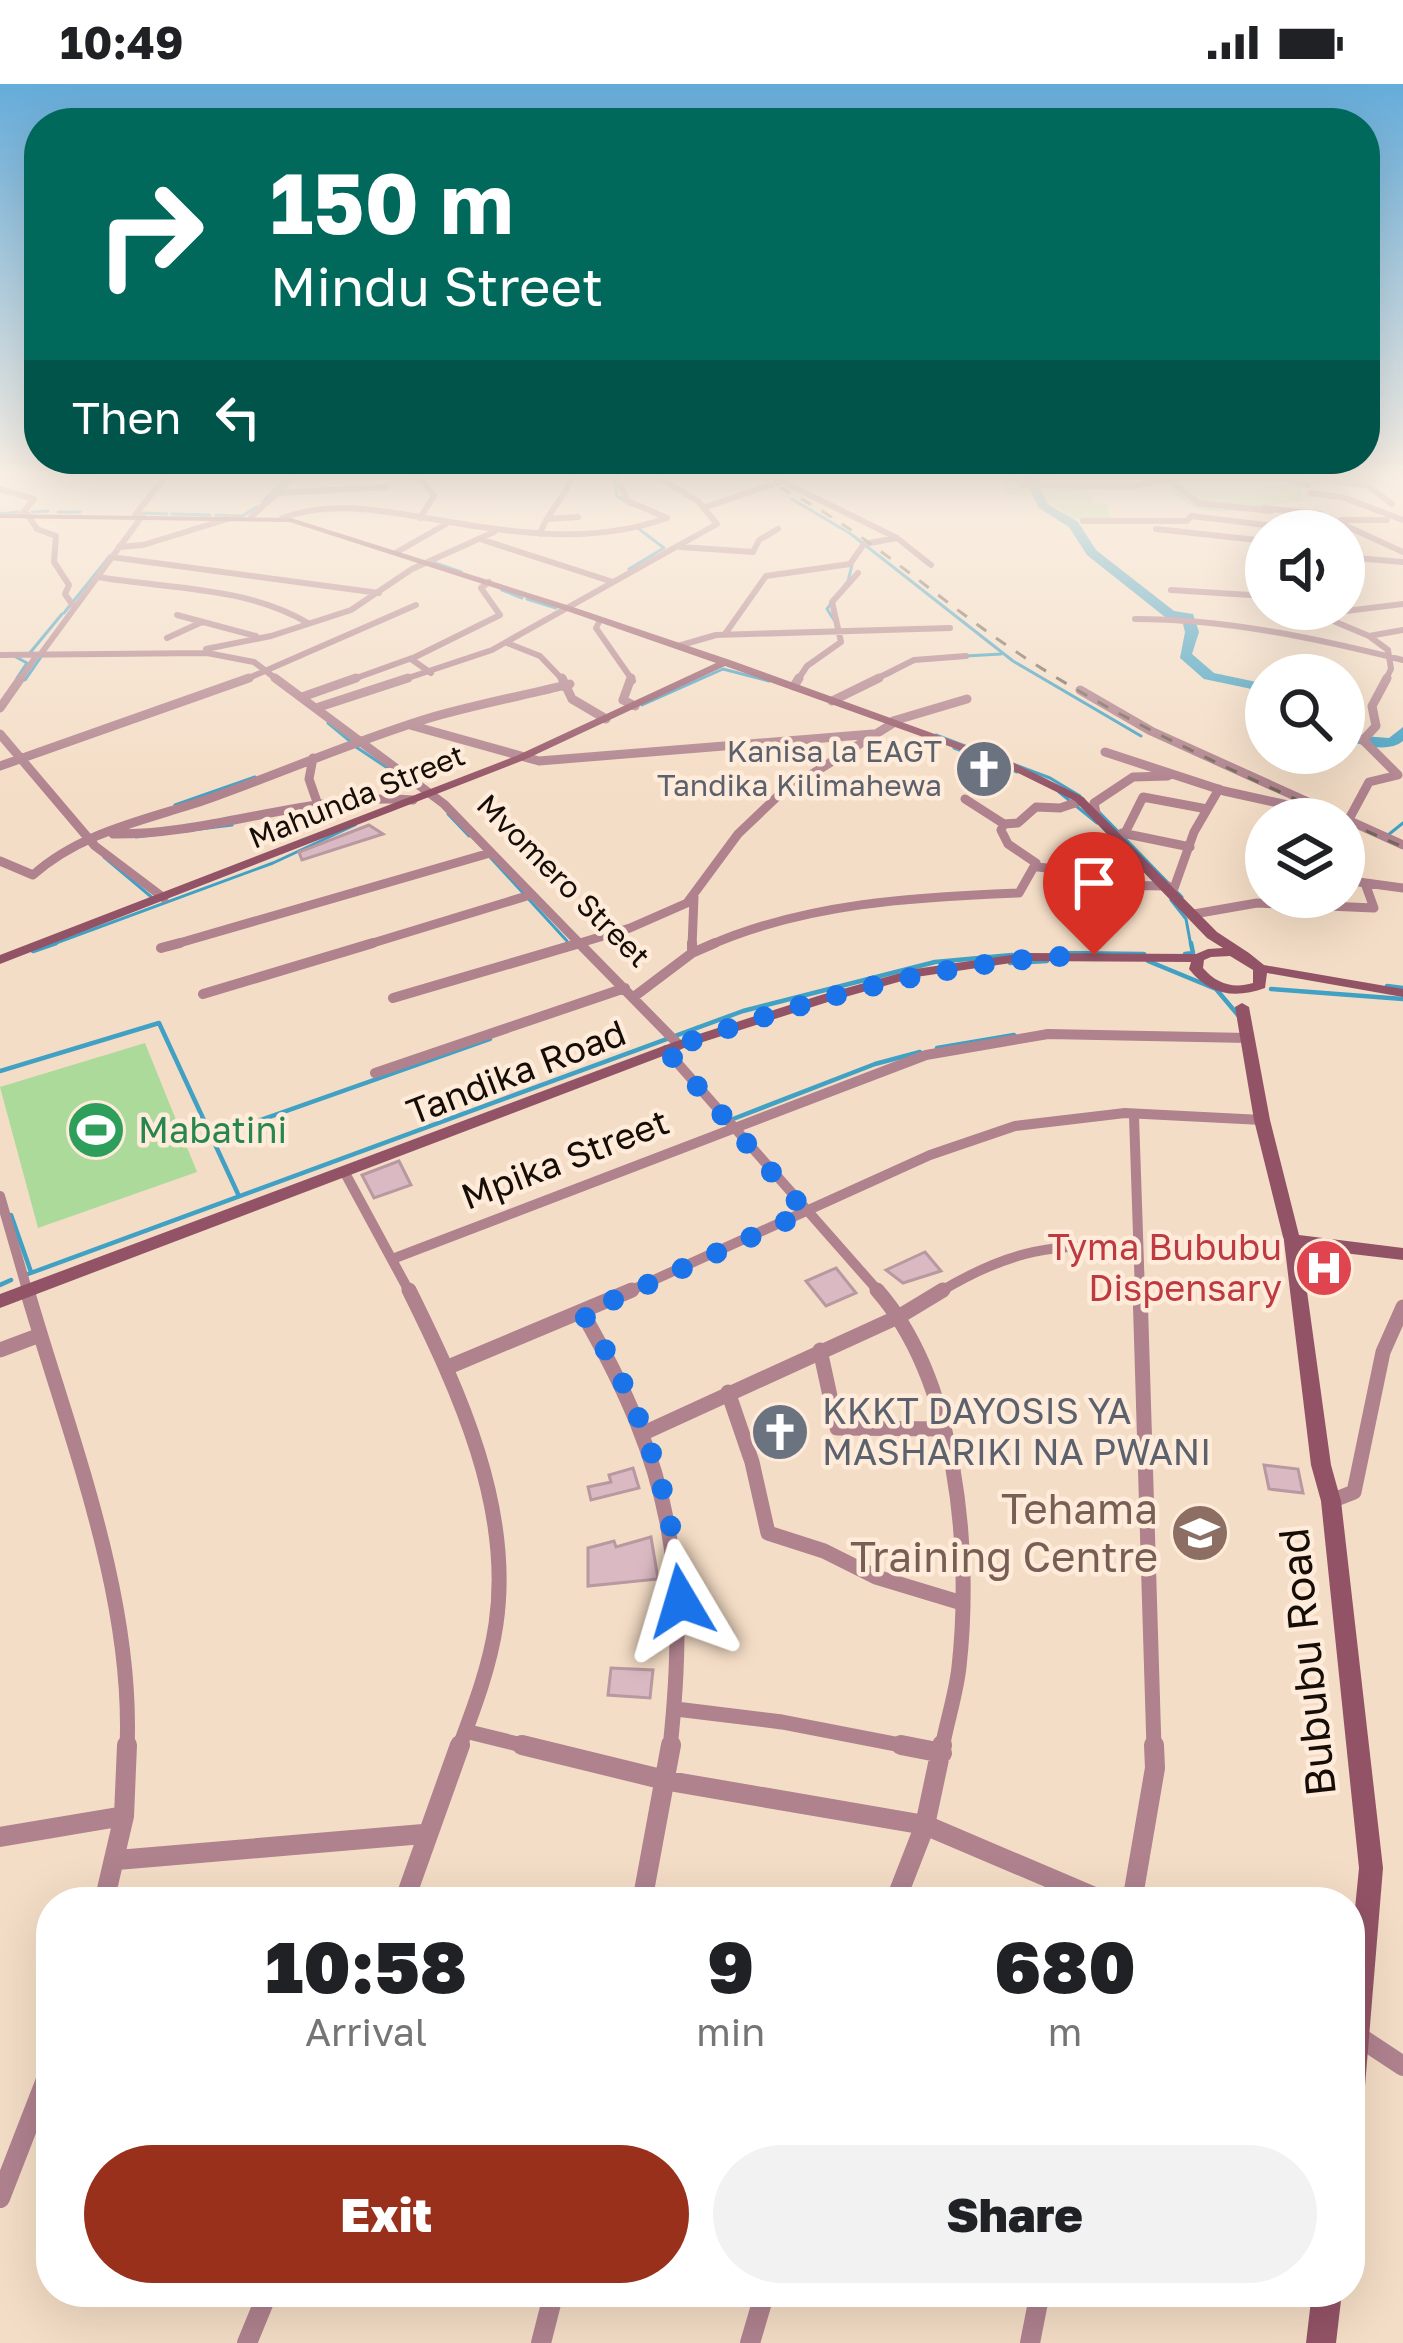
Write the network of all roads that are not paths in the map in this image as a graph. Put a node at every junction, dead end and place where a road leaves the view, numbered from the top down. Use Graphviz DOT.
graph roads {
  1 [pos="67,582"];
  2 [pos="94,582"];
  3 [pos="133,582"];
  4 [pos="300,582"];
  5 [pos="392,582"];
  6 [pos="489,582"];
  7 [pos="490,582"];
  8 [pos="614,582"];
  9 [pos="761,582"];
  10 [pos="850,582"];
  11 [pos="1171,590"];
  12 [pos="379,593"];
  13 [pos="1245,595"];
  14 [pos="1403,604"];
  15 [pos="416,605"];
  16 [pos="74,607"];
  17 [pos="567,608"];
  18 [pos="1365,609"];
  19 [pos="177,615"];
  20 [pos="1135,619"];
  21 [pos="600,620"];
  22 [pos="203,621"];
  23 [pos="308,623"];
  24 [pos="950,628"];
  25 [pos="840,629"];
  26 [pos="1355,630"];
  27 [pos="1403,630"];
  28 [pos="724,634"];
  29 [pos="256,636"];
  30 [pos="1369,636"];
  31 [pos="167,638"];
  32 [pos="507,643"];
  33 [pos="678,646"];
  34 [pos="194,653"];
  35 [pos="0,655"];
  36 [pos="39,655"];
  37 [pos="967,656"];
  38 [pos="412,658"];
  39 [pos="1390,659"];
  40 [pos="1403,660"];
  41 [pos="726,662"];
  42 [pos="267,670"];
  43 [pos="431,673"];
  44 [pos="570,684"];
  45 [pos="794,686"];
  46 [pos="1080,690"];
  47 [pos="302,697"];
  48 [pos="967,699"];
  49 [pos="832,700"];
  50 [pos="634,706"];
  51 [pos="316,708"];
  52 [pos="0,709"];
  53 [pos="606,718"];
  54 [pos="894,722"];
  55 [pos="410,725"];
  56 [pos="0,734"];
  57 [pos="874,734"];
  58 [pos="358,743"];
  59 [pos="1105,752"];
  60 [pos="22,758"];
  61 [pos="313,758"];
  62 [pos="520,758"];
  63 [pos="1008,764"];
  64 [pos="0,766"];
  65 [pos="1176,776"];
  66 [pos="985,782"];
  67 [pos="1125,786"];
  68 [pos="1219,789"];
  69 [pos="431,793"];
  70 [pos="1263,798"];
  71 [pos="1287,798"];
  72 [pos="1361,798"];
  73 [pos="965,799"];
  74 [pos="1161,799"];
  75 [pos="413,800"];
  76 [pos="1081,801"];
  77 [pos="316,802"];
  78 [pos="1207,809"];
  79 [pos="1096,813"];
  80 [pos="1004,824"];
  81 [pos="1365,828"];
  82 [pos="1120,833"];
  83 [pos="110,834"];
  84 [pos="92,838"];
  85 [pos="1403,845"];
  86 [pos="1190,848"];
  87 [pos="490,854"];
  88 [pos="0,861"];
  89 [pos="1038,867"];
  90 [pos="1366,886"];
  91 [pos="1403,888"];
  92 [pos="1171,889"];
  93 [pos="530,895"];
  94 [pos="694,897"];
  95 [pos="164,898"];
  96 [pos="1198,919"];
  97 [pos="578,943"];
  98 [pos="160,948"];
  99 [pos="692,953"];
  100 [pos="1141,956"];
  101 [pos="1244,956"];
  102 [pos="1199,958"];
  103 [pos="0,960"];
  104 [pos="1209,983"];
  105 [pos="1255,986"];
  106 [pos="630,992"];
  107 [pos="1403,993"];
  108 [pos="203,994"];
  109 [pos="393,998"];
  110 [pos="1248,1038"];
  111 [pos="672,1048"];
  112 [pos="375,1073"];
  113 [pos="1134,1116"];
  114 [pos="1262,1120"];
  115 [pos="734,1125"];
  116 [pos="346,1173"];
  117 [pos="0,1196"];
  118 [pos="806,1212"];
  119 [pos="1292,1241"];
  120 [pos="1138,1246"];
  121 [pos="1403,1256"];
  122 [pos="395,1258"];
  123 [pos="27,1292"];
  124 [pos="0,1301"];
  125 [pos="1403,1307"];
  126 [pos="583,1314"];
  127 [pos="900,1316"];
  128 [pos="40,1335"];
  129 [pos="820,1349"];
  130 [pos="0,1350"];
  131 [pos="446,1368"];
  132 [pos="728,1392"];
  133 [pos="943,1429"];
  134 [pos="646,1432"];
  135 [pos="1331,1502"];
  136 [pos="962,1603"];
  137 [pos="676,1709"];
  138 [pos="469,1732"];
  139 [pos="942,1754"];
  140 [pos="668,1781"];
  141 [pos="124,1816"];
  142 [pos="925,1825"];
  143 [pos="423,1834"];
  144 [pos="0,1837"];
  145 [pos="117,1860"];
  146 [pos="109,1887"];
  147 [pos="408,1887"];
  148 [pos="645,1887"];
  149 [pos="901,1887"];
  150 [pos="1071,1887"];
  151 [pos="1135,1887"];
  152 [pos="1365,1926"];
  153 [pos="1365,2040"];
  154 [pos="1403,2066"];
  155 [pos="36,2106"];
  156 [pos="0,2198"];
  157 [pos="262,2307"];
  158 [pos="550,2307"];
  159 [pos="761,2307"];
  160 [pos="1037,2307"];
  161 [pos="1325,2307"];
  162 [pos="247,2343"];
  163 [pos="541,2343"];
  164 [pos="750,2343"];
  165 [pos="1030,2343"];
  166 [pos="1321,2343"];
  1 -- 16 [label="street"];
  2 -- 16 [label="street"];
  3 -- 23 [label="street"];
  4 -- 12 [label="street"];
  5 -- 12 [label="street"];
  6 -- 38 [label="street"];
  7 -- 17 [label="street"];
  8 -- 17 [label="street"];
  9 -- 28 [label="street"];
  10 -- 25 [label="street"];
  11 -- 13 [label="street"];
  12 -- 23 [label="street"];
  14 -- 18 [label="street"];
  15 -- 42 [label="street"];
  16 -- 36 [label="street"];
  17 -- 21 [label="street"];
  17 -- 32 [label="street"];
  19 -- 22 [label="street"];
  20 -- 39 [label="street"];
  21 -- 33 [label="street"];
  21 -- 50 [label="street"];
  22 -- 29 [label="street"];
  22 -- 31 [label="street"];
  23 -- 29 [label="street"];
  24 -- 25 [label="street"];
  25 -- 28 [label="street"];
  25 -- 45 [label="street"];
  26 -- 30 [label="street"];
  27 -- 30 [label="street"];
  28 -- 33 [label="street"];
  29 -- 34 [label="street"];
  30 -- 39 [label="street"];
  32 -- 43 [label="street"];
  32 -- 44 [label="street"];
  33 -- 41 [label="street"];
  34 -- 36 [label="street, Mvomero Street"];
  34 -- 42 [label="street, Mvomero Street"];
  35 -- 36 [label="street, Mvomero Street"];
  36 -- 52 [label="street"];
  37 -- 49 [label="street"];
  38 -- 43 [label="street"];
  38 -- 47 [label="street"];
  39 -- 40 [label="street"];
  39 -- 72 [label="street"];
  41 -- 45 [label="street"];
  41 -- 50 [label="street, Mahunda Street"];
  42 -- 47 [label="street, Mvomero Street"];
  42 -- 60 [label="street"];
  43 -- 51 [label="street"];
  44 -- 53 [label="street"];
  44 -- 55 [label="street"];
  45 -- 49 [label="street"];
  46 -- 71 [label="street"];
  47 -- 51 [label="street, Mvomero Street"];
  48 -- 54 [label="street"];
  49 -- 54 [label="street"];
  50 -- 53 [label="street, Mahunda Street"];
  51 -- 58 [label="street, Mvomero Street"];
  53 -- 62 [label="street, Mahunda Street"];
  54 -- 57 [label="street"];
  54 -- 63 [label="street"];
  55 -- 58 [label="street"];
  55 -- 62 [label="street"];
  56 -- 60 [label="street"];
  57 -- 62 [label="street"];
  57 -- 94 [label="street"];
  58 -- 61 [label="street"];
  58 -- 69 [label="street, Mvomero Street"];
  59 -- 65 [label="street"];
  60 -- 64 [label="street"];
  60 -- 84 [label="street"];
  61 -- 77 [label="street"];
  61 -- 83 [label="street"];
  62 -- 69 [label="street, Mahunda Street"];
  63 -- 66 [label="street"];
  63 -- 76 [label="street"];
  65 -- 67 [label="street"];
  65 -- 68 [label="street"];
  67 -- 74 [label="street"];
  67 -- 79 [label="street"];
  68 -- 70 [label="street"];
  68 -- 78 [label="street"];
  69 -- 75 [label="street, Mahunda Street"];
  69 -- 87 [label="street, Mvomero Street"];
  73 -- 80 [label="street"];
  74 -- 78 [label="street"];
  74 -- 82 [label="street"];
  75 -- 77 [label="street"];
  75 -- 95 [label="street, Mahunda Street"];
  76 -- 79 [label="street"];
  76 -- 80 [label="street"];
  77 -- 83 [label="street"];
  78 -- 86 [label="street"];
  79 -- 82 [label="street"];
  80 -- 89 [label="street"];
  81 -- 85 [label="street"];
  82 -- 86 [label="street"];
  82 -- 92 [label="street"];
  83 -- 84 [label="street"];
  84 -- 88 [label="street"];
  84 -- 95 [label="street"];
  86 -- 92 [label="street"];
  87 -- 93 [label="street, Mvomero Street"];
  87 -- 98 [label="street"];
  89 -- 92 [label="street"];
  89 -- 99 [label="street"];
  90 -- 91 [label="street"];
  90 -- 96 [label="street"];
  92 -- 96 [label="street"];
  93 -- 97 [label="street, Mvomero Street"];
  93 -- 108 [label="street"];
  94 -- 97 [label="street"];
  94 -- 99 [label="street"];
  95 -- 103 [label="street, Mahunda Street"];
  96 -- 101 [label="street"];
  96 -- 102 [label="street"];
  97 -- 106 [label="street, Mvomero Street"];
  97 -- 109 [label="street"];
  99 -- 106 [label="street"];
  100 -- 102 [label="street, Tandika Road"];
  100 -- 104 [label="street, Tandika Road"];
  100 -- 111 [label="street, Tandika Road"];
  101 -- 102 [label="street, Tandika Road"];
  101 -- 105 [label="street"];
  102 -- 104 [label="street"];
  104 -- 105 [label="street, Tandika Road"];
  105 -- 107 [label="street"];
  105 -- 110 [label="street, Bububu Road"];
  106 -- 111 [label="street, Mvomero Street"];
  106 -- 112 [label="street"];
  110 -- 114 [label="street, Bububu Road"];
  110 -- 115 [label="street, Mpika Street"];
  111 -- 115 [label="street, Mvomero Street"];
  111 -- 116 [label="street, Tandika Road"];
  113 -- 114 [label="street"];
  113 -- 118 [label="street"];
  113 -- 120 [label="street"];
  114 -- 119 [label="street, Bububu Road"];
  115 -- 118 [label="street, Mvomero Street"];
  115 -- 122 [label="street, Mpika Street"];
  116 -- 122 [label="street"];
  116 -- 123 [label="street, Tandika Road"];
  117 -- 123 [label="street"];
  118 -- 126 [label="street"];
  118 -- 127 [label="street, Mvomero Street"];
  119 -- 121 [label="street"];
  119 -- 135 [label="street, Bububu Road"];
  120 -- 127 [label="street"];
  120 -- 151 [label="street"];
  122 -- 131 [label="street"];
  123 -- 124 [label="street, Tandika Road"];
  123 -- 128 [label="street"];
  125 -- 135 [label="street"];
  126 -- 131 [label="street"];
  126 -- 134 [label="street"];
  127 -- 129 [label="street"];
  127 -- 133 [label="street, Mvomero Street"];
  128 -- 130 [label="street"];
  128 -- 141 [label="street"];
  129 -- 132 [label="street"];
  129 -- 133 [label="street"];
  131 -- 138 [label="street"];
  132 -- 134 [label="street"];
  132 -- 136 [label="street"];
  133 -- 136 [label="street, Mvomero Street"];
  134 -- 137 [label="street"];
  135 -- 152 [label="street, Bububu Road"];
  136 -- 139 [label="street, Mvomero Street"];
  137 -- 139 [label="street"];
  137 -- 140 [label="street"];
  138 -- 140 [label="street"];
  138 -- 143 [label="street"];
  139 -- 142 [label="street, Mvomero Street"];
  140 -- 142 [label="street"];
  140 -- 148 [label="street"];
  141 -- 144 [label="street"];
  141 -- 145 [label="street"];
  142 -- 149 [label="street, Mvomero Street"];
  142 -- 150 [label="street"];
  143 -- 145 [label="street"];
  143 -- 147 [label="street"];
  145 -- 146 [label="street"];
  153 -- 154 [label="street"];
  155 -- 156 [label="street"];
  157 -- 162 [label="street"];
  158 -- 163 [label="street"];
  159 -- 164 [label="street"];
  160 -- 165 [label="street"];
  161 -- 166 [label="street"];
}
